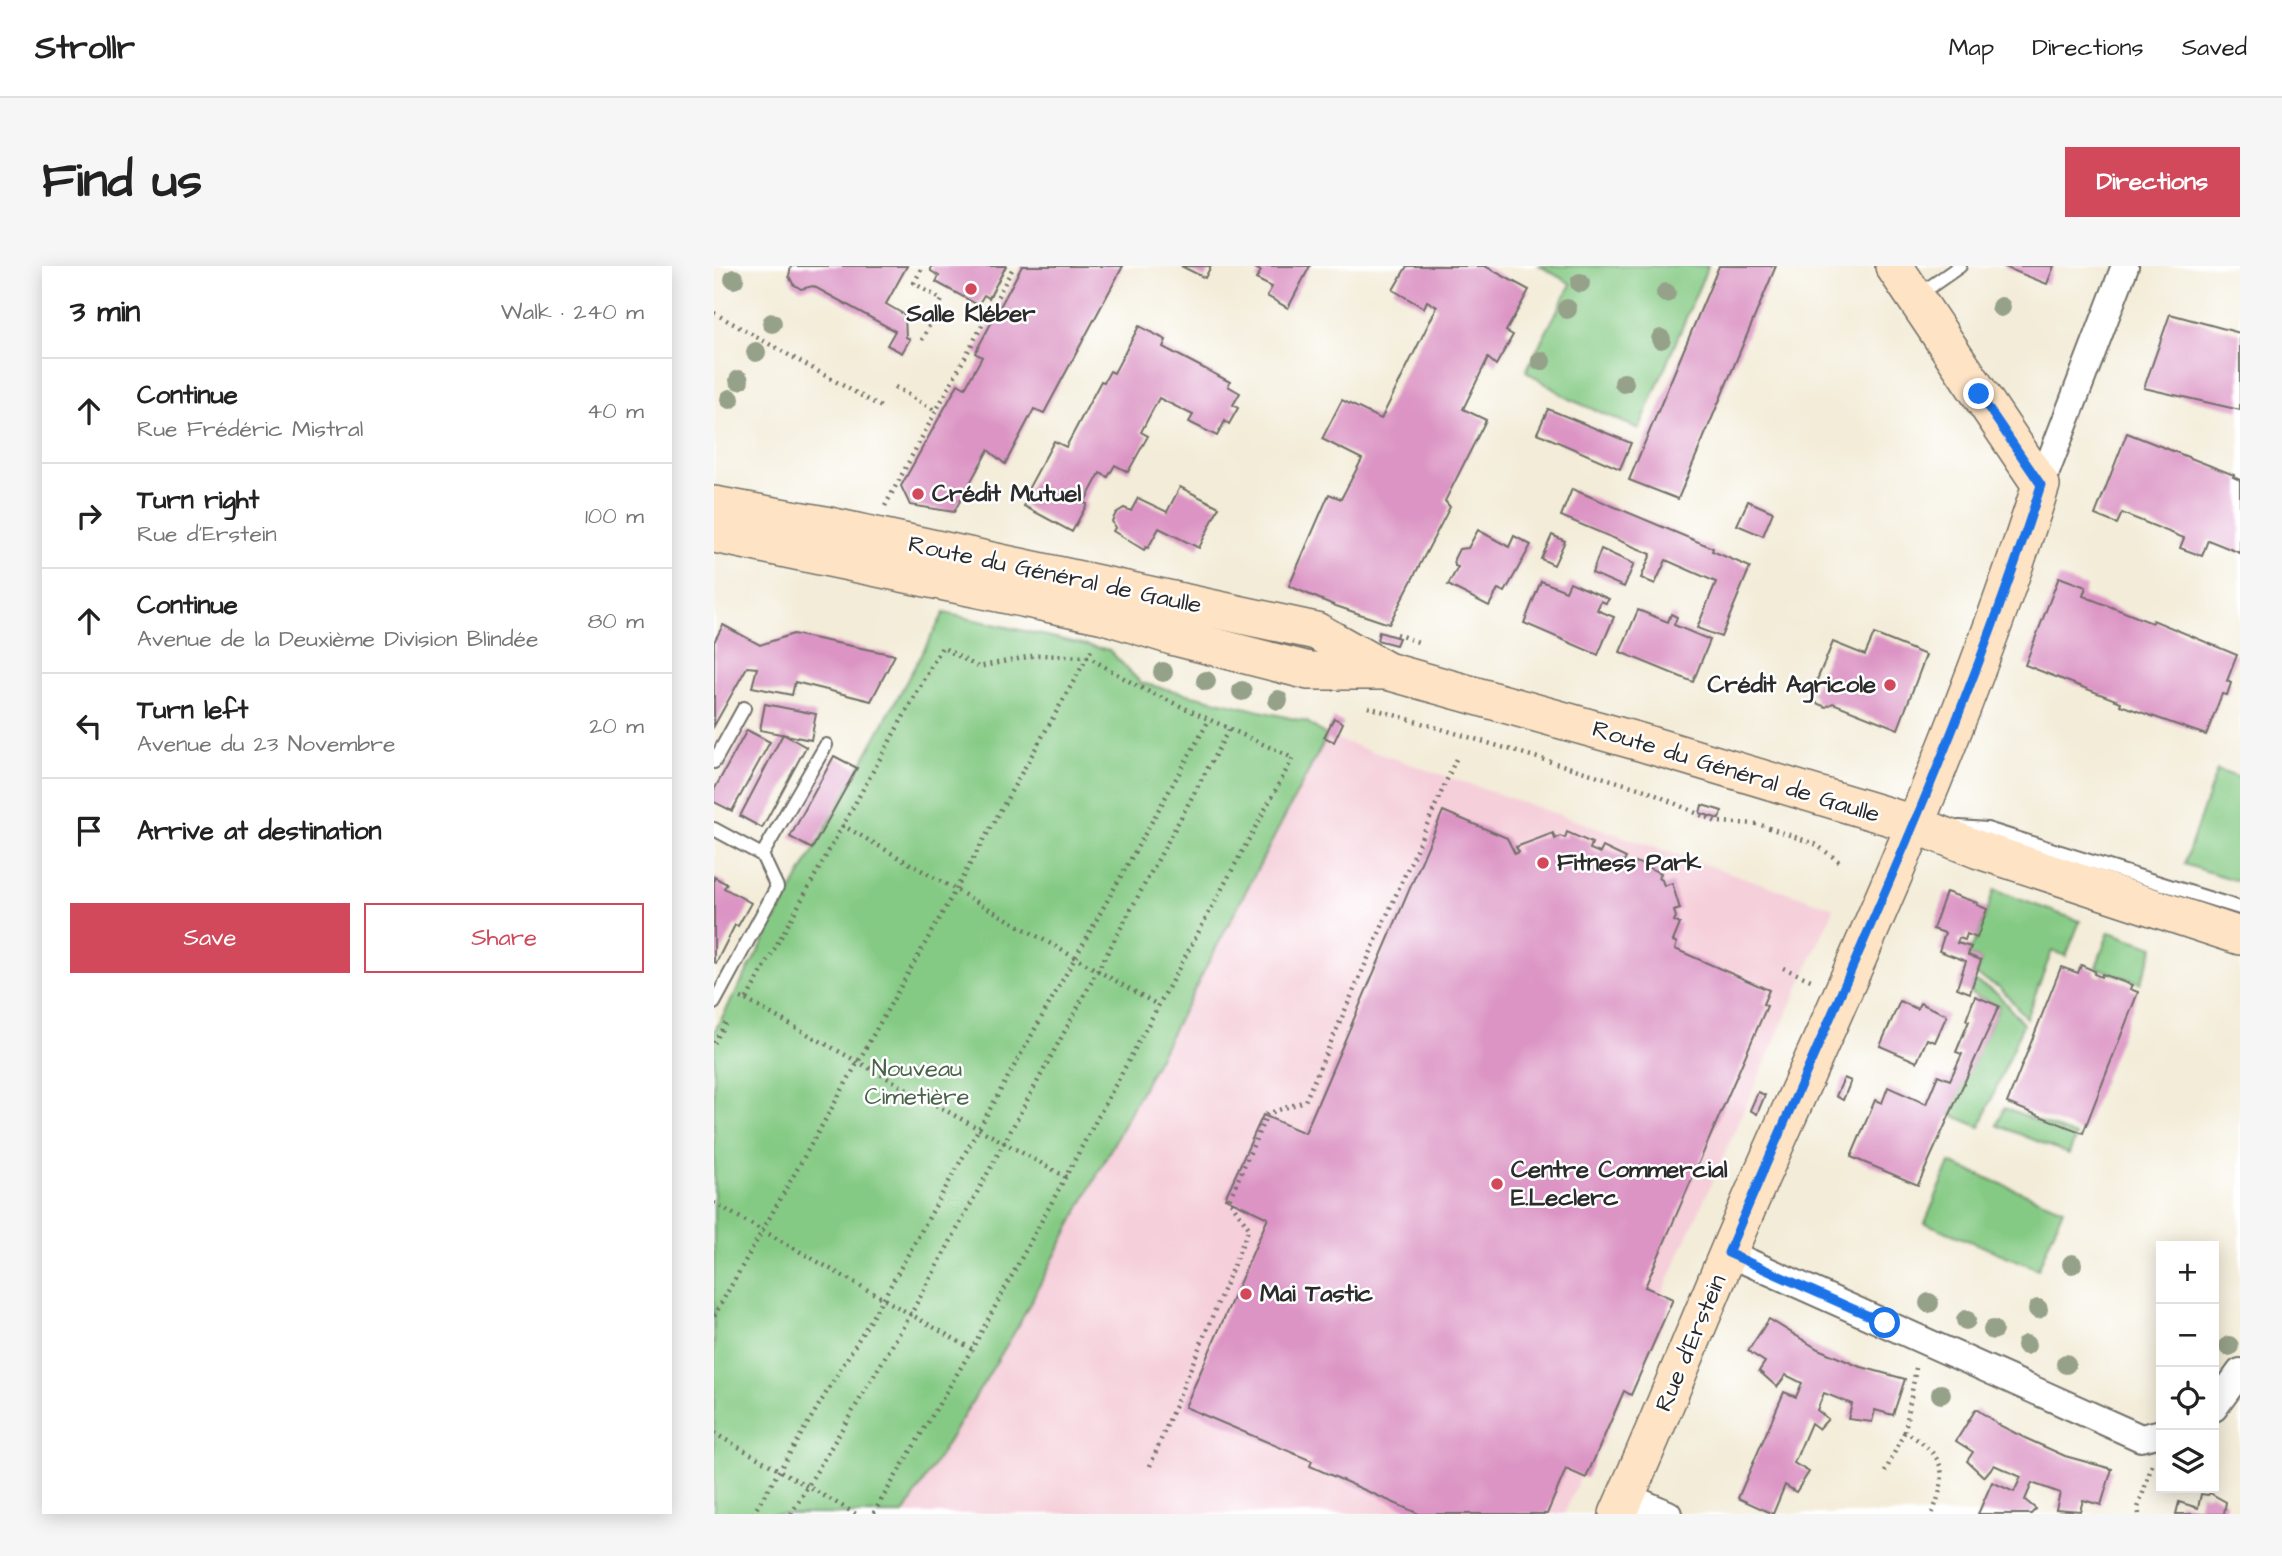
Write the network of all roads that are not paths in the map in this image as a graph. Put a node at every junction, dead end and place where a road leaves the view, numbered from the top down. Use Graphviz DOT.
graph roads {
  1 [pos="1894,266"];
  2 [pos="1960,266"];
  3 [pos="2125,266"];
  4 [pos="1915,298"];
  5 [pos="2041,485"];
  6 [pos="714,505"];
  7 [pos="714,534"];
  8 [pos="1387,671"];
  9 [pos="744,708"];
  10 [pos="826,745"];
  11 [pos="714,762"];
  12 [pos="1914,824"];
  13 [pos="714,829"];
  14 [pos="762,855"];
  15 [pos="2240,908"];
  16 [pos="2240,936"];
  17 [pos="714,1002"];
  18 [pos="1728,1253"];
  19 [pos="2240,1372"];
  20 [pos="2219,1401"];
  21 [pos="2156,1434"];
  22 [pos="1622,1505"];
  23 [pos="1668,1514"];
  1 -- 4 [label="main road"];
  2 -- 4 [label="lane"];
  3 -- 5 [label="street"];
  4 -- 5 [label="main road"];
  5 -- 12 [label="main road, Rue d'Erstein"];
  6 -- 8 [label="main road, Route du Général de Gaulle"];
  7 -- 8 [label="main road, Route du Général de Gaulle"];
  8 -- 12 [label="main road, Route du Général de Gaulle"];
  9 -- 11 [label="lane"];
  10 -- 14 [label="lane"];
  12 -- 15 [label="lane"];
  12 -- 16 [label="main road, Route du Général de Gaulle"];
  12 -- 18 [label="main road, Rue d'Erstein"];
  13 -- 14 [label="lane"];
  14 -- 17 [label="lane"];
  18 -- 21 [label="street"];
  18 -- 22 [label="main road, Rue d'Erstein"];
  19 -- 20 [label="street"];
  22 -- 23 [label="street"];
}
